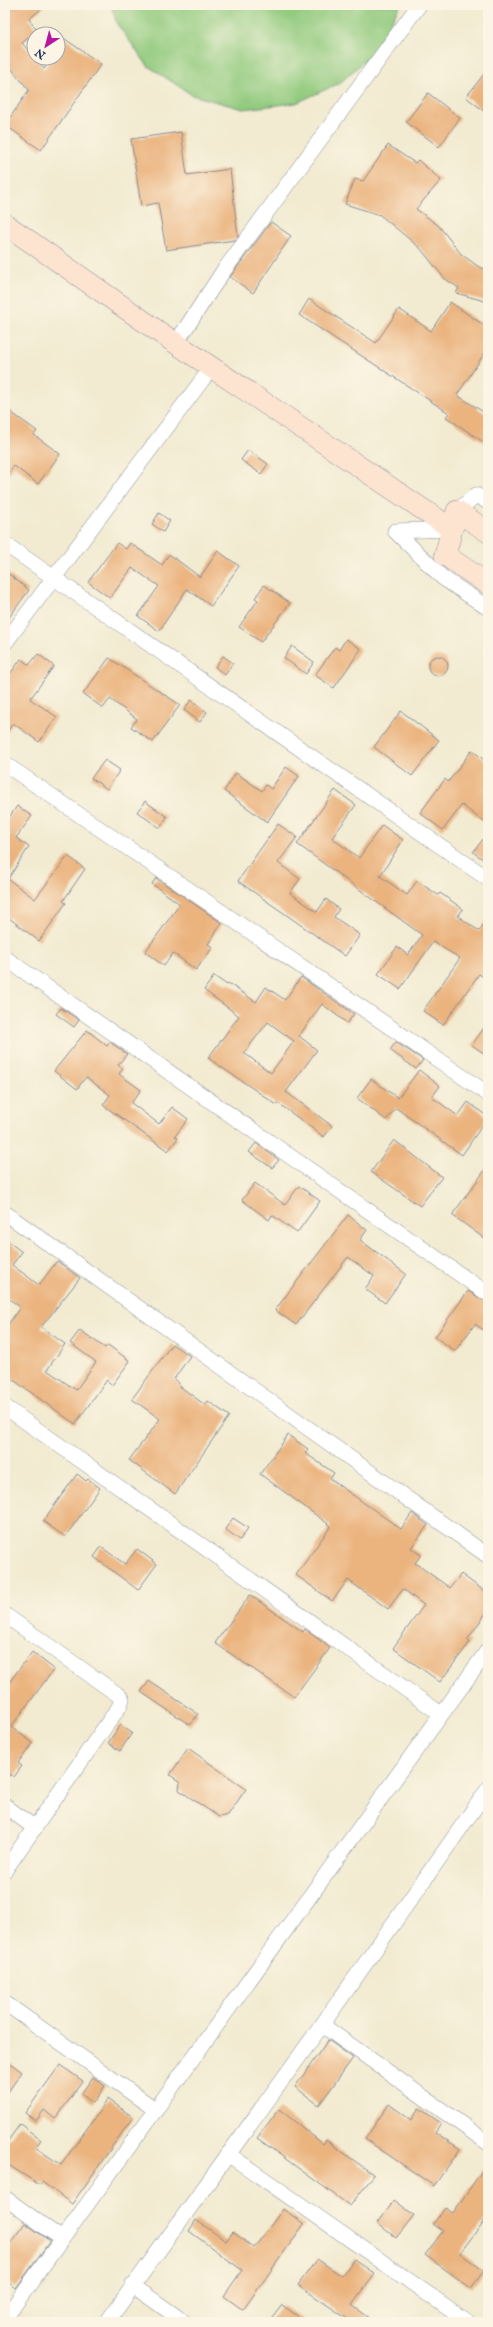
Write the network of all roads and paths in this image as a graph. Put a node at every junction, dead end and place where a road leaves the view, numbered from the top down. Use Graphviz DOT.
graph roads {
  1 [pos="419,5"];
  2 [pos="5,224"];
  3 [pos="176,343"];
  4 [pos="212,367"];
  5 [pos="488,502"];
  6 [pos="455,520"];
  7 [pos="488,532"];
  8 [pos="5,544"];
  9 [pos="53,578"];
  10 [pos="488,584"];
  11 [pos="488,608"];
  12 [pos="5,644"];
  13 [pos="5,764"];
  14 [pos="488,879"];
  15 [pos="5,958"];
  16 [pos="488,1094"];
  17 [pos="5,1214"];
  18 [pos="488,1294"];
  19 [pos="5,1407"];
  20 [pos="488,1556"];
  21 [pos="5,1614"];
  22 [pos="488,1650"];
  23 [pos="442,1714"];
  24 [pos="488,1789"];
  25 [pos="5,1806"];
  26 [pos="35,1828"];
  27 [pos="5,1870"];
  28 [pos="5,2003"];
  29 [pos="322,2025"];
  30 [pos="156,2110"];
  31 [pos="488,2143"];
  32 [pos="228,2154"];
  33 [pos="5,2198"];
  34 [pos="62,2239"];
  35 [pos="132,2285"];
  36 [pos="5,2318"];
  37 [pos="106,2322"];
  38 [pos="184,2322"];
  39 [pos="468,2322"];
  1 -- 3 [label="street"];
  2 -- 3 [label="main road"];
  3 -- 4 [label="main road"];
  4 -- 6 [label="main road"];
  4 -- 9 [label="street"];
  5 -- 6 [label="street"];
  6 -- 7 [label="main road"];
  6 -- 10 [label="main road"];
  6 -- 11 [label="street"];
  8 -- 9 [label="street"];
  9 -- 12 [label="street"];
  9 -- 14 [label="street"];
  13 -- 16 [label="street"];
  15 -- 18 [label="street"];
  17 -- 20 [label="street"];
  19 -- 23 [label="street"];
  21 -- 26 [label="street"];
  22 -- 23 [label="street"];
  23 -- 30 [label="street"];
  24 -- 29 [label="street"];
  25 -- 26 [label="street"];
  26 -- 27 [label="street"];
  28 -- 30 [label="street"];
  29 -- 31 [label="street"];
  29 -- 32 [label="street"];
  30 -- 34 [label="street"];
  32 -- 35 [label="street"];
  32 -- 39 [label="street"];
  33 -- 34 [label="street"];
  34 -- 36 [label="street"];
  35 -- 37 [label="street"];
  35 -- 38 [label="street"];
}
